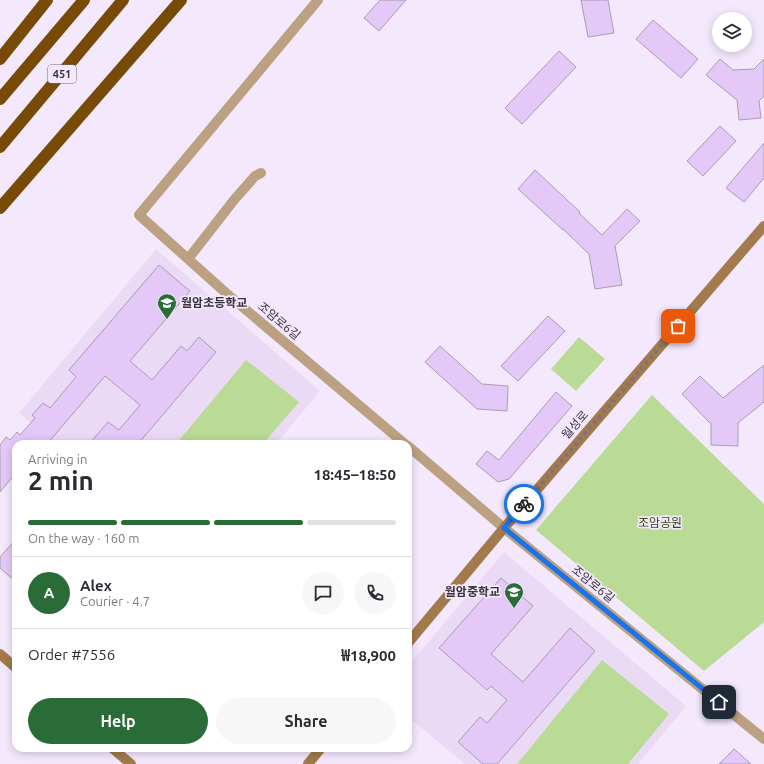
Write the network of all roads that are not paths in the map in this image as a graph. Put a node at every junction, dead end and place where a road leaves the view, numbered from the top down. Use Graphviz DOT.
graph roads {
  1 [pos="47,0"];
  2 [pos="84,0"];
  3 [pos="123,0"];
  4 [pos="181,0"];
  5 [pos="318,0"];
  6 [pos="0,59"];
  7 [pos="0,99"];
  8 [pos="0,147"];
  9 [pos="261,173"];
  10 [pos="0,208"];
  11 [pos="764,226"];
  12 [pos="188,259"];
  13 [pos="400,440"];
  14 [pos="412,449"];
  15 [pos="504,528"];
  16 [pos="412,638"];
  17 [pos="0,654"];
  18 [pos="12,664"];
  19 [pos="764,739"];
  20 [pos="117,752"];
  21 [pos="318,752"];
  22 [pos="131,764"];
  23 [pos="308,764"];
  1 -- 6 [label="highway"];
  2 -- 7 [label="highway, 451"];
  3 -- 8 [label="highway, 451"];
  4 -- 10 [label="highway"];
  5 -- 12 [label="street, 조암로6길"];
  9 -- 12 [label="street"];
  11 -- 15 [label="street, 월성로"];
  12 -- 13 [label="street, 조암로6길"];
  14 -- 15 [label="street, 조암로6길"];
  15 -- 16 [label="street, 월성로"];
  15 -- 19 [label="street, 조암로6길"];
  17 -- 18 [label="street"];
  20 -- 22 [label="street"];
  21 -- 23 [label="street"];
}
